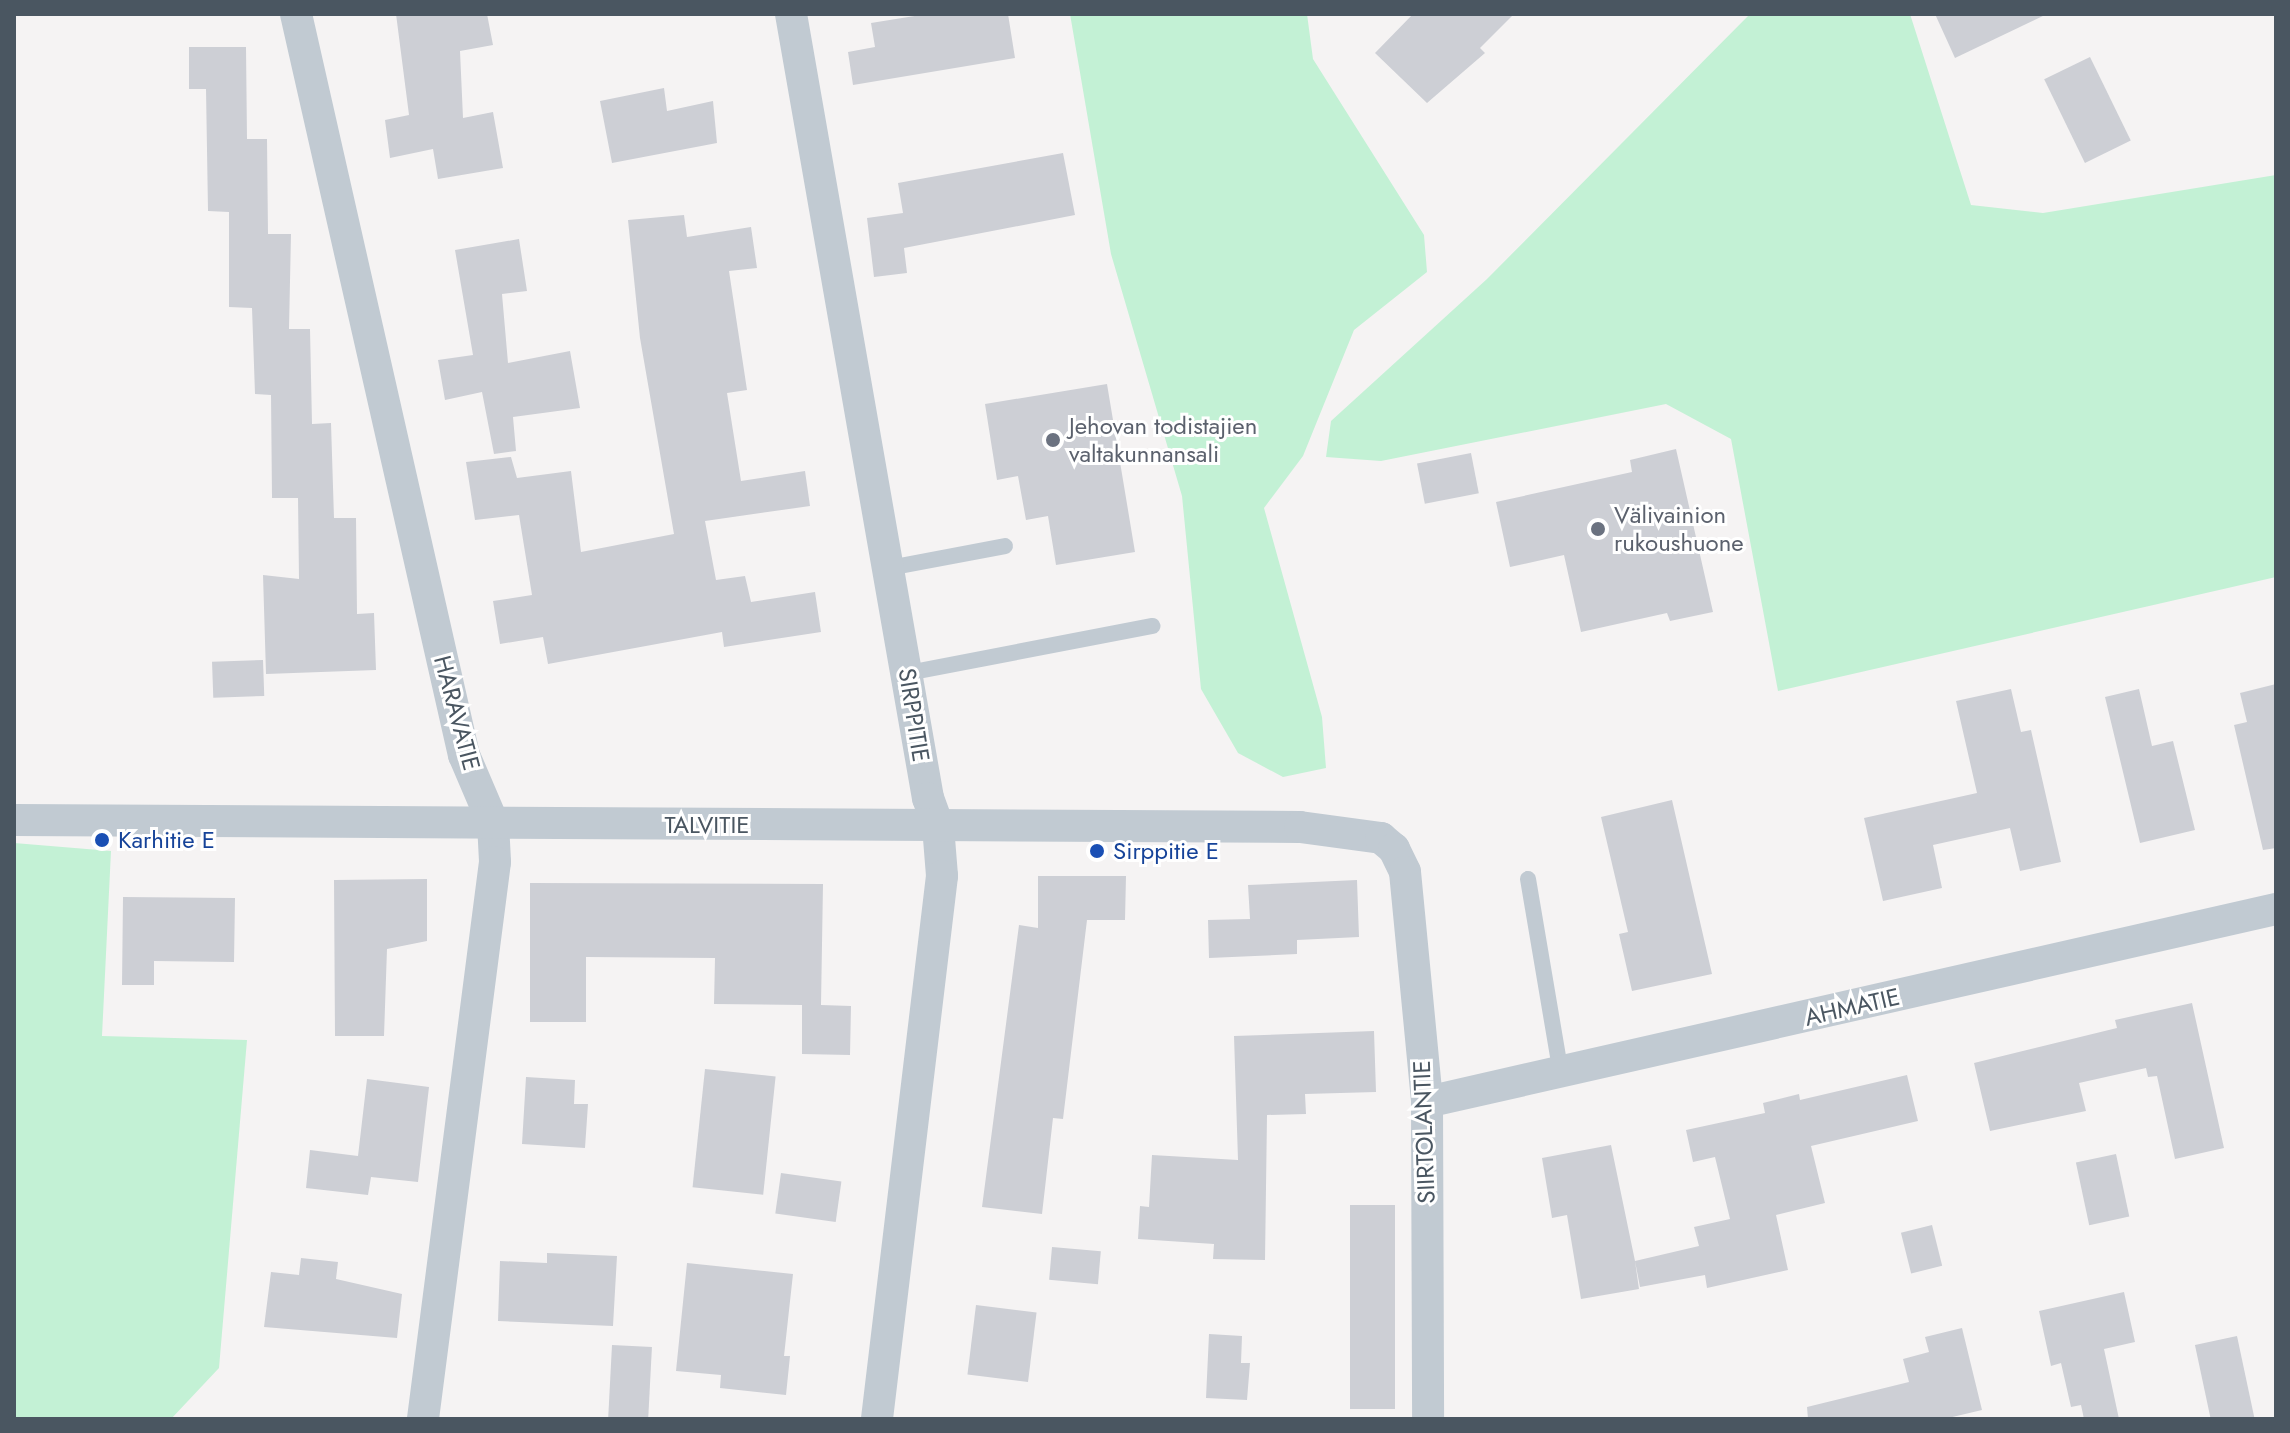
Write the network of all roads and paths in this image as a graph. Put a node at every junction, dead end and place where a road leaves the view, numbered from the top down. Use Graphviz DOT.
graph roads {
  1 [pos="296,14"];
  2 [pos="791,14"];
  3 [pos="1005,546"];
  4 [pos="889,568"];
  5 [pos="1153,626"];
  6 [pos="908,673"];
  7 [pos="14,820"];
  8 [pos="493,823"];
  9 [pos="938,826"];
  10 [pos="1394,849"];
  11 [pos="1528,879"];
  12 [pos="2276,909"];
  13 [pos="1561,1074"];
  14 [pos="1427,1102"];
  15 [pos="423,1419"];
  16 [pos="877,1419"];
  17 [pos="1428,1419"];
  1 -- 8 [label="street, HARAVATIE"];
  2 -- 4 [label="street, SIRPPITIE"];
  3 -- 4 [label="lane"];
  4 -- 6 [label="street, SIRPPITIE"];
  5 -- 6 [label="lane"];
  6 -- 9 [label="street, SIRPPITIE"];
  7 -- 8 [label="street, TALVITIE"];
  8 -- 9 [label="street, TALVITIE"];
  8 -- 15 [label="street, HARAVATIE"];
  9 -- 10 [label="street, TALVITIE"];
  9 -- 16 [label="street, SIRPPITIE"];
  10 -- 14 [label="street, SIIRTOLANTIE"];
  11 -- 13 [label="lane"];
  12 -- 13 [label="street, AHMATIE"];
  13 -- 14 [label="street, AHMATIE"];
  14 -- 17 [label="street, SIIRTOLANTIE"];
}
